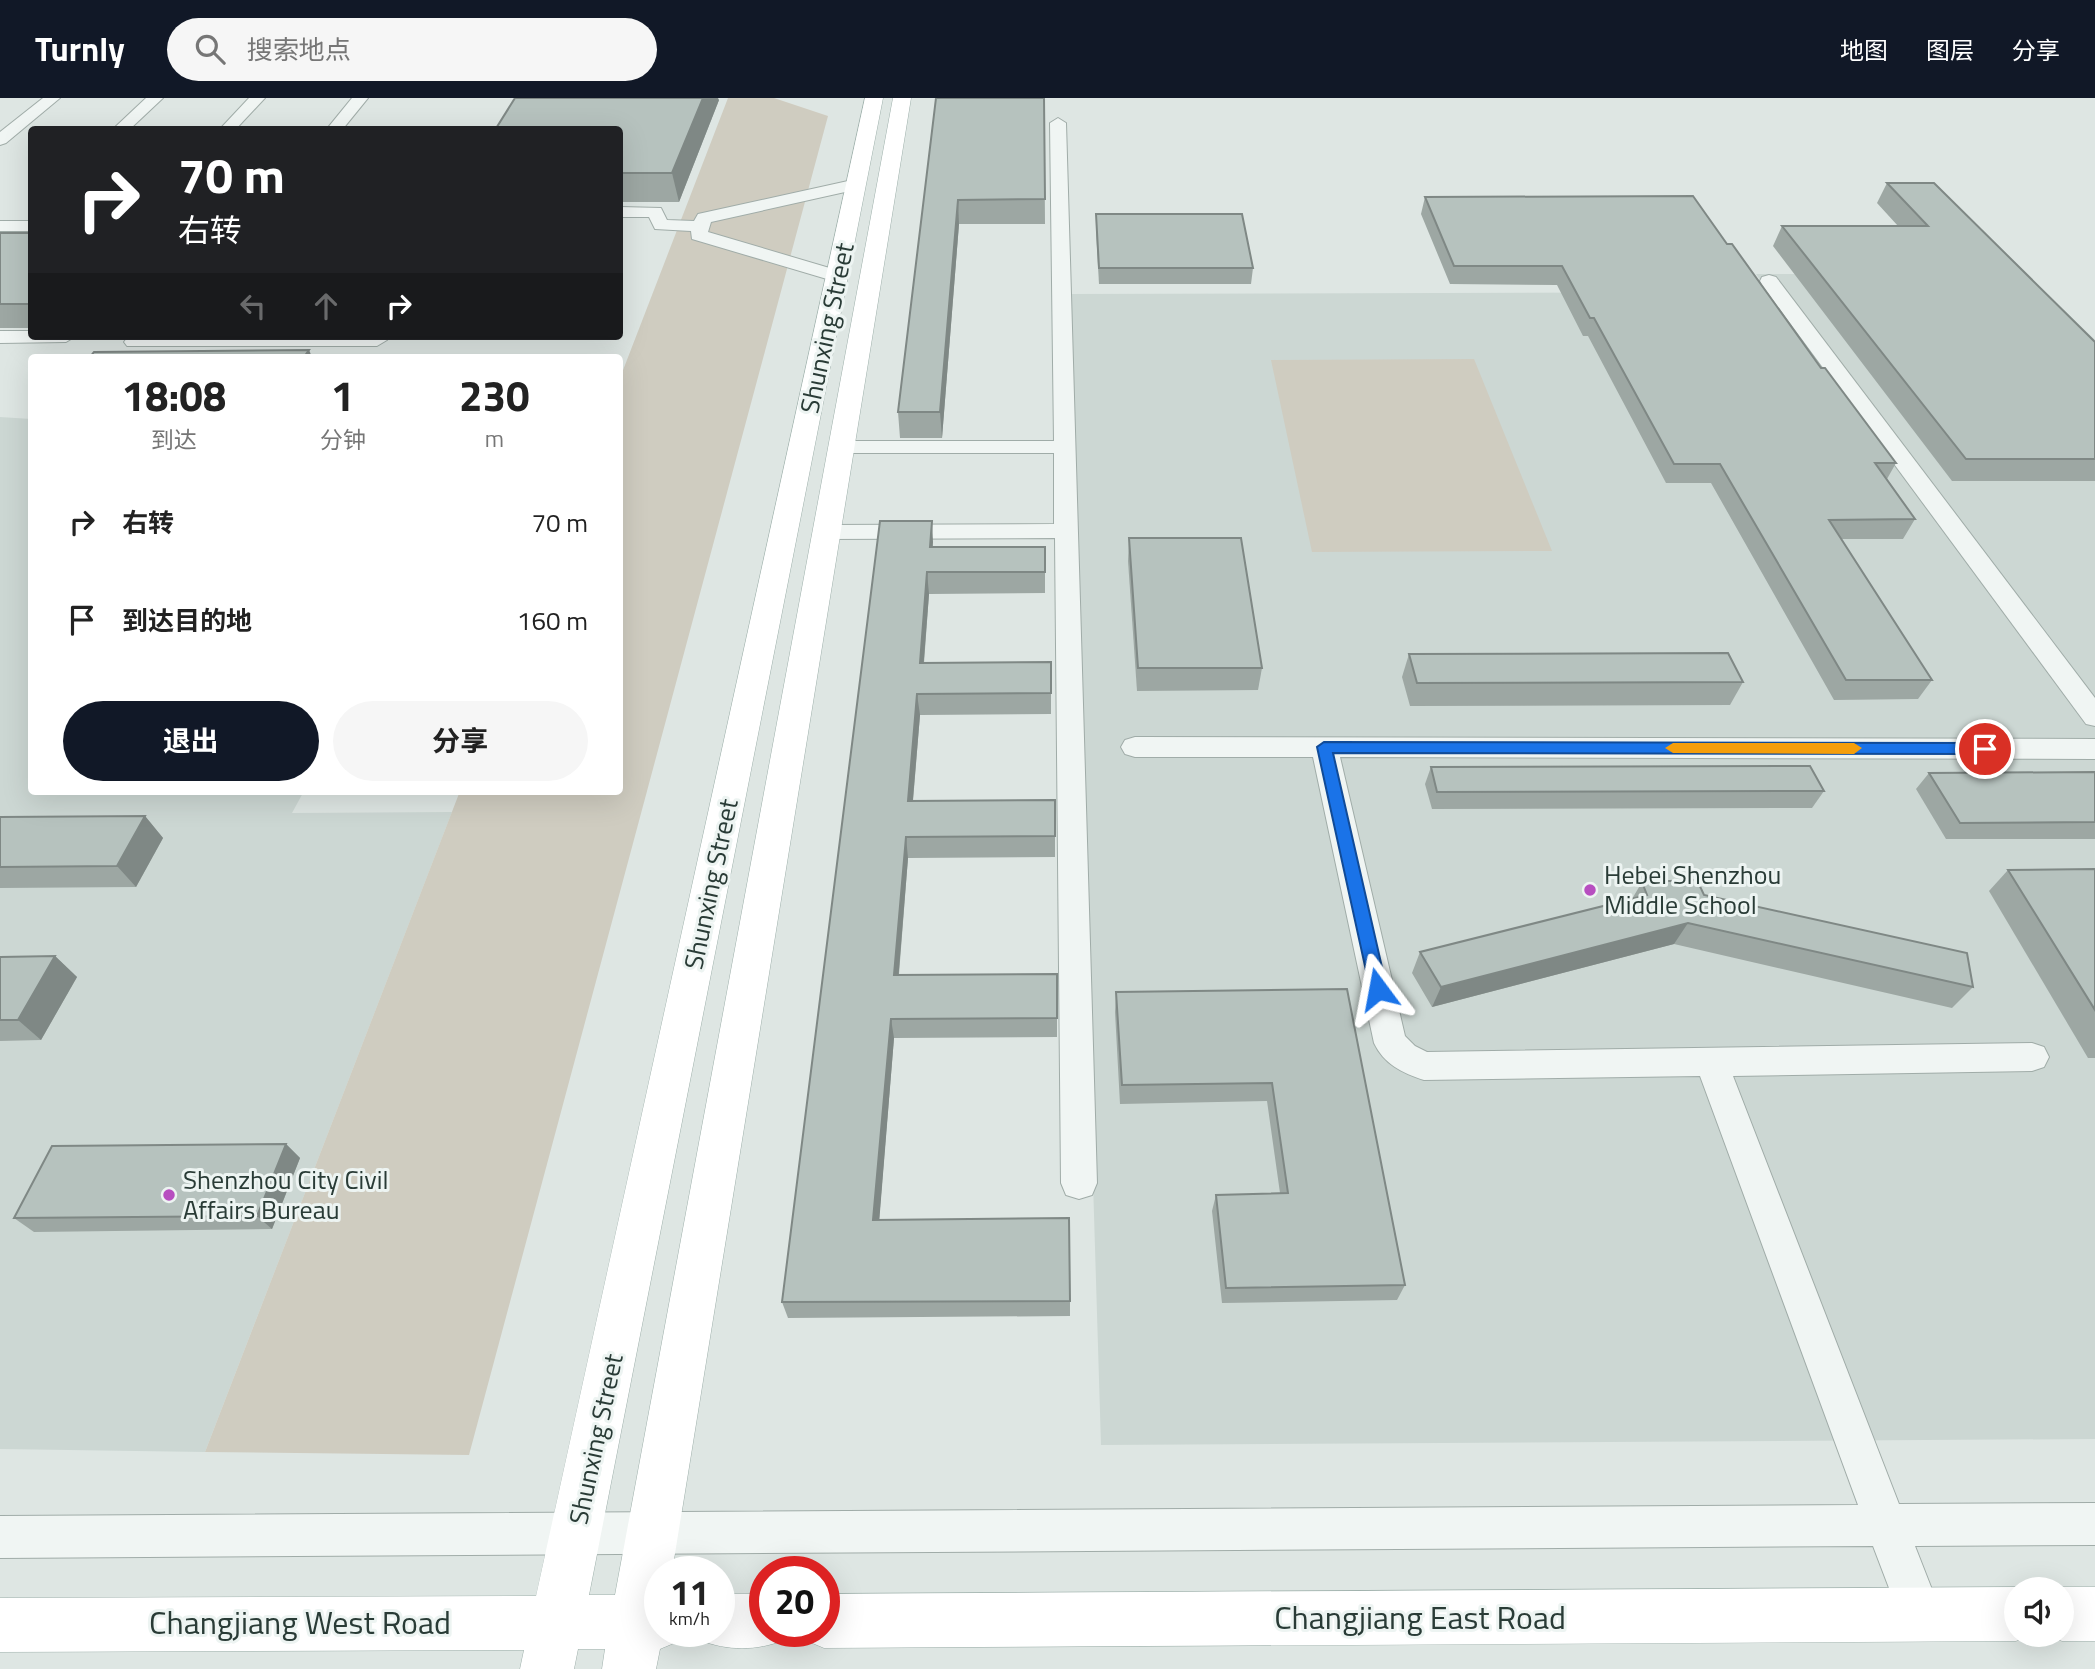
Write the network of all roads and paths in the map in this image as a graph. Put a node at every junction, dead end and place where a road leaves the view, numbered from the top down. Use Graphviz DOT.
graph roads {
  1 [pos="52,98"];
  2 [pos="155,98"];
  3 [pos="257,98"];
  4 [pos="360,98"];
  5 [pos="874,98"];
  6 [pos="902,98"];
  7 [pos="1058,123"];
  8 [pos="124,126"];
  9 [pos="230,126"];
  10 [pos="336,126"];
  11 [pos="0,140"];
  12 [pos="857,184"];
  13 [pos="28,211"];
  14 [pos="623,212"];
  15 [pos="6,226"];
  16 [pos="28,226"];
  17 [pos="701,226"];
  18 [pos="838,276"];
  19 [pos="1769,281"];
  20 [pos="0,337"];
  21 [pos="28,337"];
  22 [pos="135,340"];
  23 [pos="123,354"];
  24 [pos="841,447"];
  25 [pos="1064,447"];
  26 [pos="1066,531"];
  27 [pos="827,532"];
  28 [pos="2095,717"];
  29 [pos="1135,747"];
  30 [pos="1324,747"];
  31 [pos="2095,749"];
  32 [pos="2032,1057"];
  33 [pos="1711,1062"];
  34 [pos="1079,1183"];
  35 [pos="2095,1524"];
  36 [pos="1886,1525"];
  37 [pos="653,1533"];
  38 [pos="576,1534"];
  39 [pos="0,1537"];
  40 [pos="2004,1614"];
  41 [pos="2074,1614"];
  42 [pos="2095,1614"];
  43 [pos="1920,1615"];
  44 [pos="840,1621"];
  45 [pos="0,1625"];
  46 [pos="605,1637"];
  1 -- 11 [label="street"];
  2 -- 8 [label="street"];
  3 -- 9 [label="street"];
  4 -- 10 [label="street"];
  5 -- 12 [label="main road, Shunxing Street"];
  6 -- 24 [label="main road, Shunxing Street"];
  7 -- 25 [label="street"];
  12 -- 17 [label="street"];
  12 -- 18 [label="main road, Shunxing Street"];
  13 -- 15 [label="street"];
  14 -- 17 [label="street"];
  15 -- 16 [label="street"];
  17 -- 18 [label="street"];
  18 -- 38 [label="main road, Shunxing Street"];
  19 -- 28 [label="street"];
  20 -- 21 [label="street"];
  22 -- 23 [label="street"];
  24 -- 25 [label="street"];
  24 -- 27 [label="main road, Shunxing Street"];
  25 -- 26 [label="street"];
  26 -- 27 [label="street"];
  26 -- 34 [label="street"];
  27 -- 37 [label="main road, Shunxing Street"];
  29 -- 30 [label="street"];
  30 -- 31 [label="street"];
  30 -- 33 [label="street"];
  32 -- 33 [label="street"];
  33 -- 36 [label="street"];
  35 -- 36 [label="street"];
  36 -- 37 [label="street"];
  36 -- 43 [label="street"];
  37 -- 38 [label="street"];
  37 -- 46 [label="main road, Shunxing Street"];
  38 -- 39 [label="street"];
  38 -- 46 [label="main road, Shunxing Street"];
  40 -- 43 [label="main road, Changjiang East Road"];
  41 -- 42 [label="main road"];
  43 -- 44 [label="main road, Changjiang East Road"];
  45 -- 46 [label="main road, Changjiang West Road"];
}
